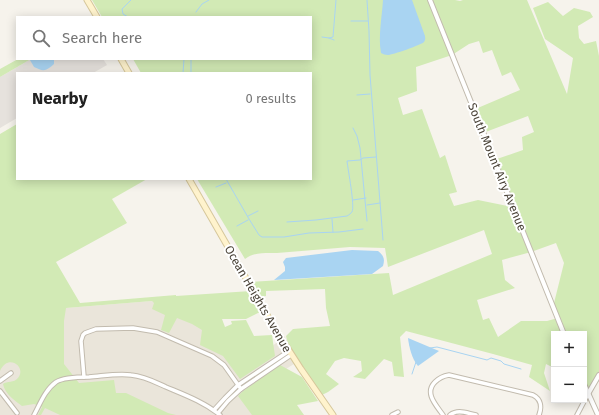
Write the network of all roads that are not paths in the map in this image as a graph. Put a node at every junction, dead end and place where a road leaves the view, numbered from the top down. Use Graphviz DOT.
graph roads {
  1 [pos="87,0"];
  2 [pos="430,0"];
  3 [pos="96,16"];
  4 [pos="122,60"];
  5 [pos="128,72"];
  6 [pos="191,180"];
  7 [pos="563,331"];
  8 [pos="290,353"];
  9 [pos="11,373"];
  10 [pos="599,375"];
  11 [pos="84,377"];
  12 [pos="0,381"];
  13 [pos="238,385"];
  14 [pos="241,389"];
  15 [pos="0,391"];
  16 [pos="588,394"];
  17 [pos="398,412"];
  18 [pos="217,413"];
  19 [pos="18,414"];
  20 [pos="34,415"];
  21 [pos="333,415"];
  22 [pos="392,415"];
  23 [pos="443,415"];
  24 [pos="450,415"];
  25 [pos="476,415"];
  26 [pos="539,415"];
  27 [pos="576,415"];
  28 [pos="598,415"];
  1 -- 3 [label="main road"];
  2 -- 7 [label="street, South Mount Airy Avenue"];
  4 -- 5 [label="main road"];
  6 -- 8 [label="main road, Ocean Heights Avenue"];
  8 -- 13 [label="street"];
  8 -- 14 [label="street"];
  8 -- 21 [label="main road, Ocean Heights Avenue"];
  9 -- 12 [label="street"];
  10 -- 16 [label="street"];
  11 -- 13 [label="street"];
  11 -- 18 [label="street"];
  11 -- 20 [label="street"];
  13 -- 14 [label="street"];
  13 -- 18 [label="street"];
  14 -- 18 [label="street"];
  15 -- 19 [label="street"];
  16 -- 27 [label="street"];
  16 -- 28 [label="street"];
  17 -- 22 [label="street"];
  23 -- 26 [label="street"];
  24 -- 25 [label="street"];
}
